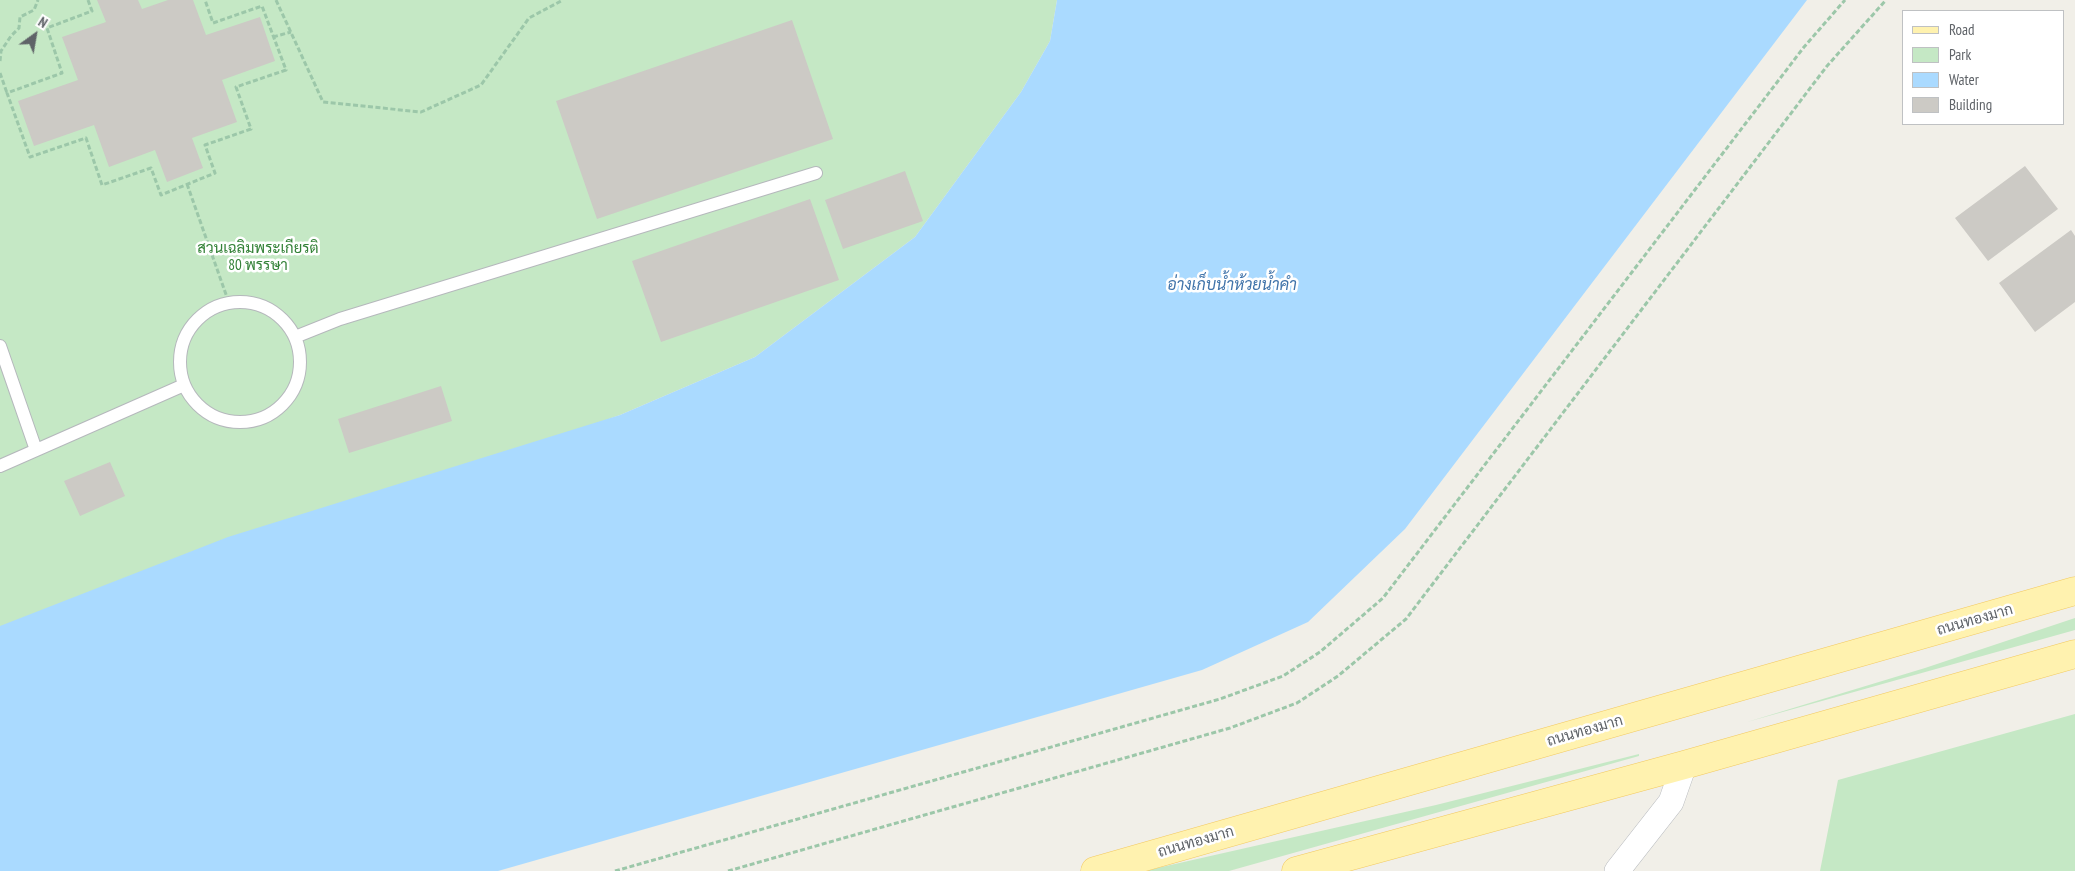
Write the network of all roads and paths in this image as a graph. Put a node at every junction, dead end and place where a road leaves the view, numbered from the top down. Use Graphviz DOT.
graph roads {
  1 [pos="38,0"];
  2 [pos="88,0"];
  3 [pos="205,0"];
  4 [pos="276,0"];
  5 [pos="563,0"];
  6 [pos="1845,0"];
  7 [pos="1886,0"];
  8 [pos="291,32"];
  9 [pos="274,38"];
  10 [pos="0,61"];
  11 [pos="0,73"];
  12 [pos="7,93"];
  13 [pos="816,173"];
  14 [pos="187,184"];
  15 [pos="229,303"];
  16 [pos="295,337"];
  17 [pos="0,346"];
  18 [pos="184,385"];
  19 [pos="36,450"];
  20 [pos="0,466"];
  21 [pos="2075,591"];
  22 [pos="2075,654"];
  23 [pos="1684,765"];
  24 [pos="615,871"];
  25 [pos="728,871"];
  26 [pos="1095,871"];
  27 [pos="1296,871"];
  28 [pos="1617,871"];
  1 -- 10 [label="path"];
  2 -- 12 [label="path"];
  3 -- 9 [label="path"];
  4 -- 8 [label="path"];
  5 -- 8 [label="path"];
  6 -- 24 [label="path"];
  7 -- 25 [label="path"];
  8 -- 9 [label="path"];
  9 -- 14 [label="path"];
  11 -- 12 [label="path"];
  12 -- 14 [label="path"];
  13 -- 16 [label="lane"];
  14 -- 15 [label="path"];
  15 -- 16 [label="lane"];
  15 -- 18 [label="lane"];
  16 -- 18 [label="lane"];
  17 -- 19 [label="lane"];
  18 -- 19 [label="lane"];
  19 -- 20 [label="lane"];
  21 -- 26 [label="main road, ถนนทองมาก"];
  22 -- 23 [label="main road"];
  23 -- 27 [label="main road"];
  23 -- 28 [label="street"];
}
